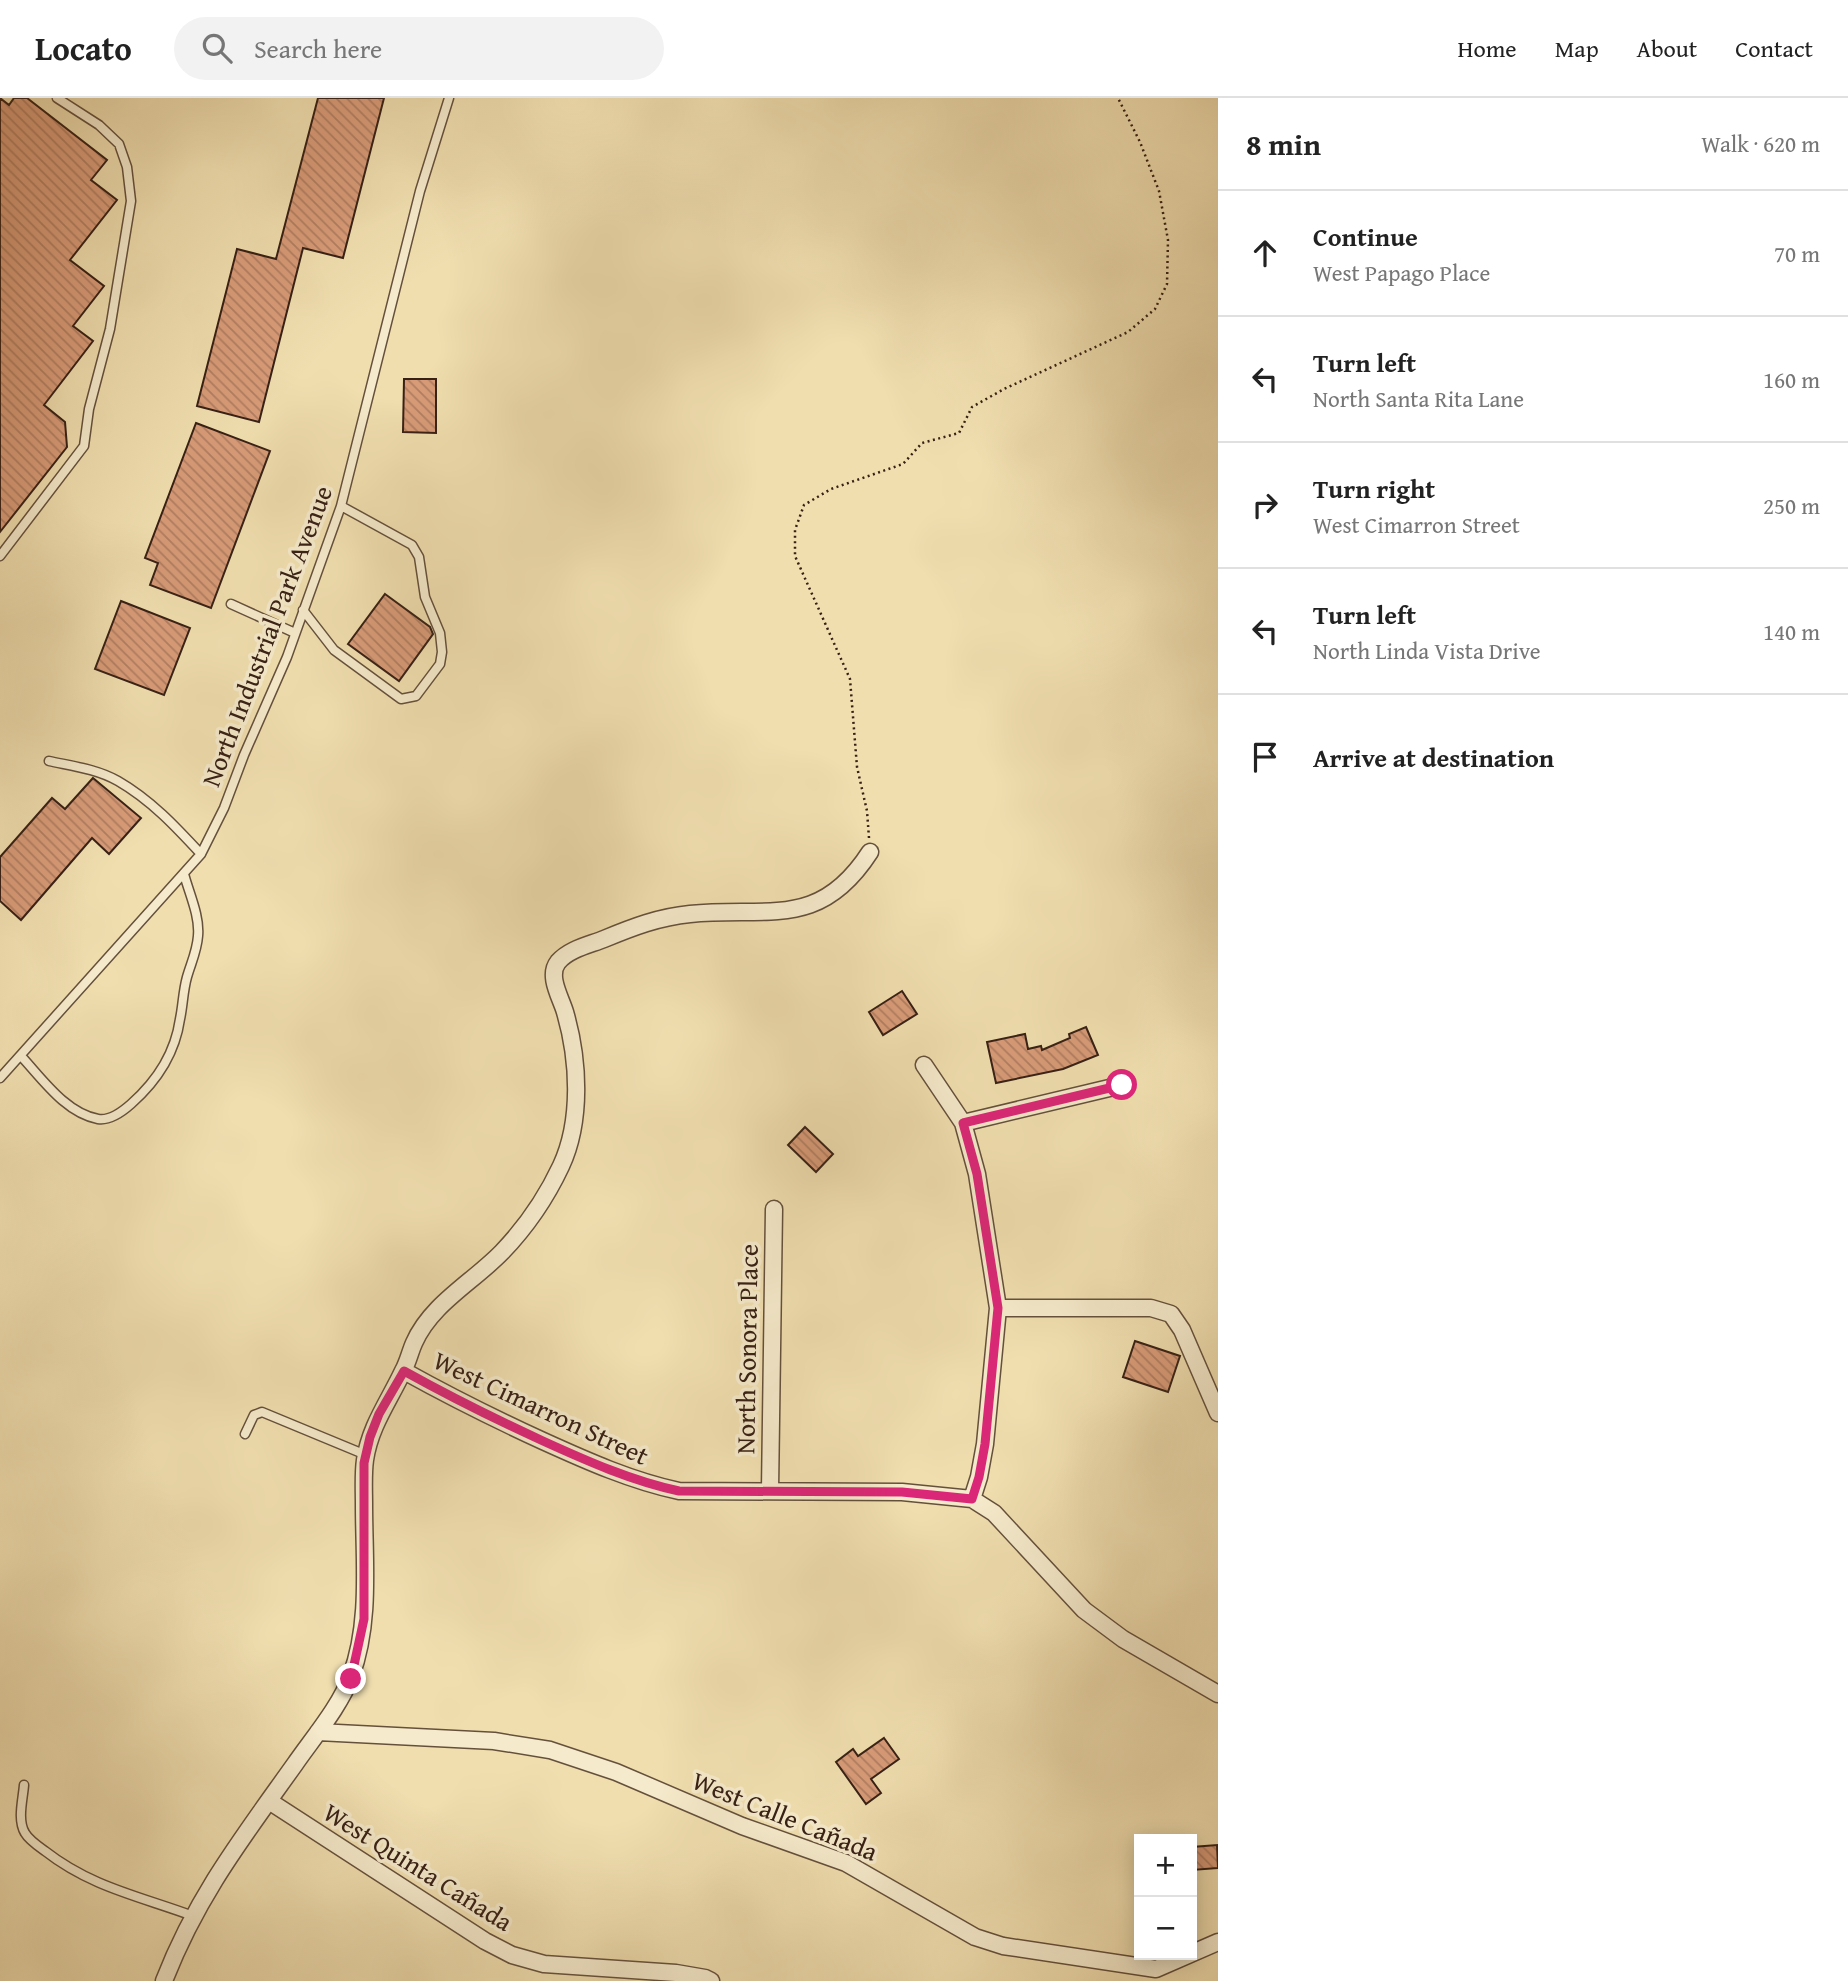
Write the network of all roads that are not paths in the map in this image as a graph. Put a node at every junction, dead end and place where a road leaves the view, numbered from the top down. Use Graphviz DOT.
graph roads {
  1 [pos="57,98"];
  2 [pos="449,98"];
  3 [pos="341,506"];
  4 [pos="0,556"];
  5 [pos="232,604"];
  6 [pos="303,610"];
  7 [pos="295,633"];
  8 [pos="49,761"];
  9 [pos="870,852"];
  10 [pos="201,854"];
  11 [pos="184,874"];
  12 [pos="21,1056"];
  13 [pos="924,1065"];
  14 [pos="0,1078"];
  15 [pos="1122,1085"];
  16 [pos="963,1123"];
  17 [pos="774,1209"];
  18 [pos="998,1308"];
  19 [pos="404,1371"];
  20 [pos="1218,1413"];
  21 [pos="245,1434"];
  22 [pos="366,1455"];
  23 [pos="770,1490"];
  24 [pos="972,1499"];
  25 [pos="1218,1694"];
  26 [pos="318,1732"];
  27 [pos="24,1785"];
  28 [pos="269,1801"];
  29 [pos="193,1916"];
  30 [pos="1218,1942"];
  31 [pos="1154,1975"];
  32 [pos="164,1981"];
  33 [pos="711,1981"];
  1 -- 4 [label="lane"];
  2 -- 3 [label="lane, North Industrial Park Avenue"];
  3 -- 6 [label="lane, North Industrial Park Avenue"];
  3 -- 6 [label="lane"];
  5 -- 7 [label="lane"];
  6 -- 7 [label="lane, North Industrial Park Avenue"];
  7 -- 10 [label="lane, North Industrial Park Avenue"];
  8 -- 10 [label="lane"];
  9 -- 19 [label="street"];
  10 -- 11 [label="lane, North Industrial Park Avenue"];
  11 -- 12 [label="lane, North Industrial Park Avenue"];
  11 -- 12 [label="lane"];
  12 -- 14 [label="lane, North Industrial Park Avenue"];
  13 -- 16 [label="street"];
  15 -- 16 [label="street"];
  16 -- 18 [label="street"];
  17 -- 23 [label="street, North Sonora Place"];
  18 -- 20 [label="street"];
  18 -- 24 [label="street"];
  19 -- 22 [label="street"];
  19 -- 23 [label="street, West Cimarron Street"];
  21 -- 22 [label="lane"];
  22 -- 26 [label="street"];
  23 -- 24 [label="street, West Cimarron Street"];
  24 -- 25 [label="street"];
  26 -- 28 [label="street"];
  26 -- 31 [label="street, West Calle Cañada"];
  27 -- 29 [label="lane"];
  28 -- 29 [label="street"];
  28 -- 33 [label="street, West Quinta Cañada"];
  29 -- 32 [label="street"];
  30 -- 31 [label="street, West Calle Cañada"];
}
